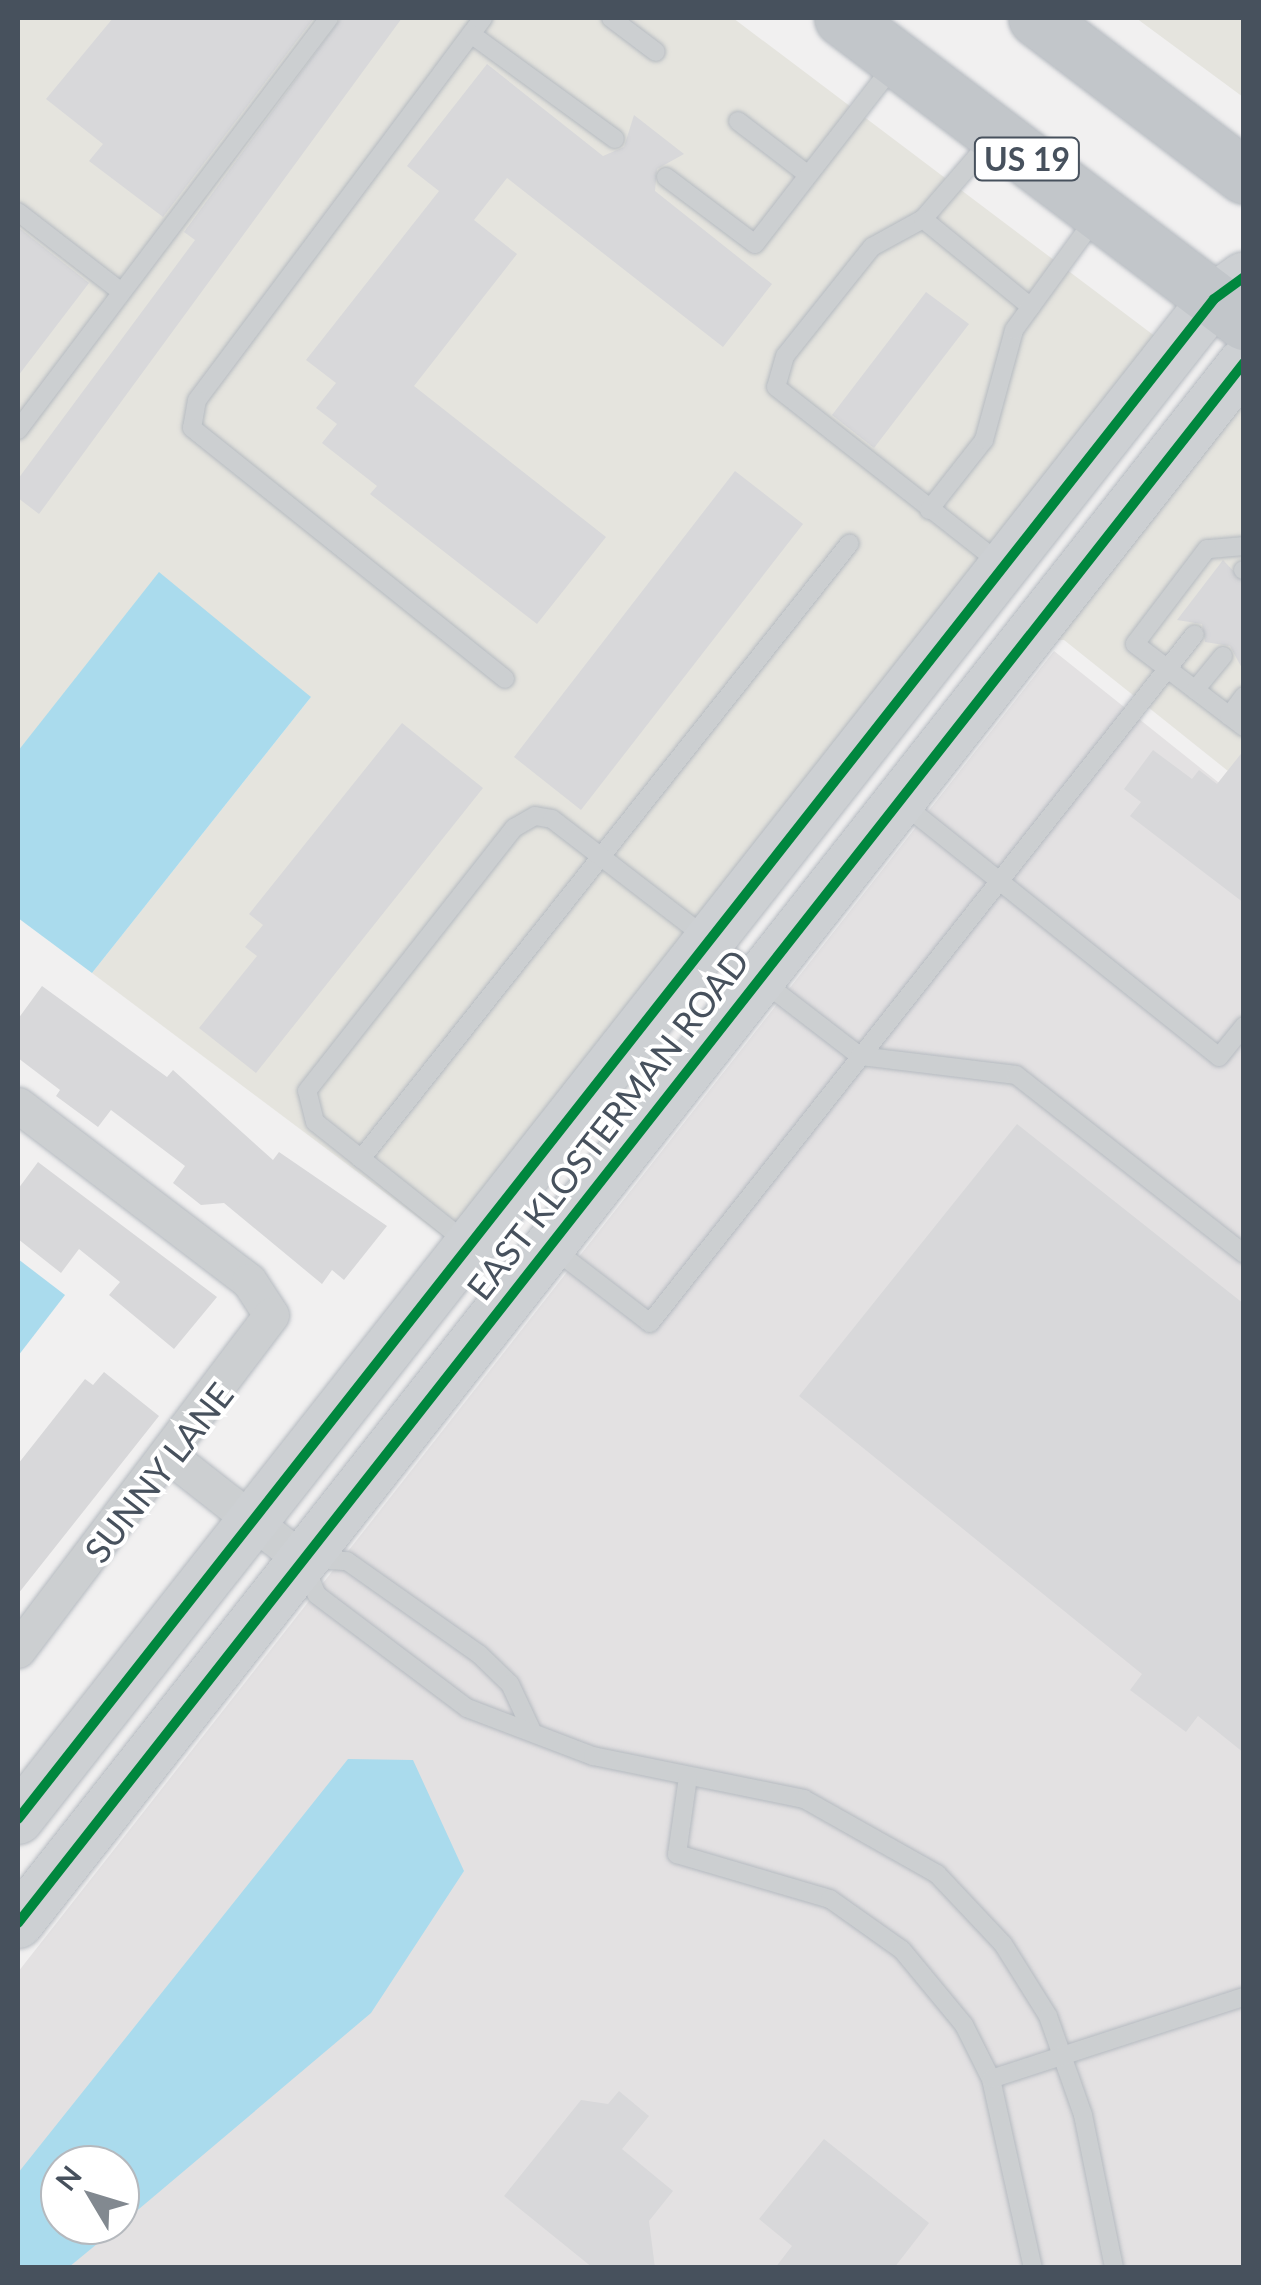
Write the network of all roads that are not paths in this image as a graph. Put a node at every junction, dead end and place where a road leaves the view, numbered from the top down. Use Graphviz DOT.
graph roads {
  1 [pos="330,18"];
  2 [pos="484,18"];
  3 [pos="611,18"];
  4 [pos="842,18"];
  5 [pos="1036,18"];
  6 [pos="471,34"];
  7 [pos="656,52"];
  8 [pos="897,60"];
  9 [pos="738,120"];
  10 [pos="995,134"];
  11 [pos="616,139"];
  12 [pos="808,175"];
  13 [pos="666,176"];
  14 [pos="1244,176"];
  15 [pos="18,212"];
  16 [pos="1099,212"];
  17 [pos="923,220"];
  18 [pos="119,290"];
  19 [pos="1234,299"];
  20 [pos="1031,307"];
  21 [pos="1244,362"];
  22 [pos="18,430"];
  23 [pos="929,510"];
  24 [pos="850,543"];
  25 [pos="1244,546"];
  26 [pos="1005,566"];
  27 [pos="1195,634"];
  28 [pos="1223,656"];
  29 [pos="1168,669"];
  30 [pos="505,679"];
  31 [pos="1196,690"];
  32 [pos="1244,696"];
  33 [pos="1236,721"];
  34 [pos="898,800"];
  35 [pos="602,858"];
  36 [pos="998,881"];
  37 [pos="707,942"];
  38 [pos="755,980"];
  39 [pos="1244,1026"];
  40 [pos="860,1056"];
  41 [pos="18,1106"];
  42 [pos="361,1159"];
  43 [pos="546,1243"];
  44 [pos="469,1244"];
  45 [pos="1244,1254"];
  46 [pos="171,1457"];
  47 [pos="252,1520"];
  48 [pos="300,1558"];
  49 [pos="18,1650"];
  50 [pos="532,1730"];
  51 [pos="688,1777"];
  52 [pos="18,1819"];
  53 [pos="18,1922"];
  54 [pos="1244,1996"];
  55 [pos="1066,2056"];
  56 [pos="991,2079"];
  57 [pos="1033,2268"];
  58 [pos="1114,2268"];
  1 -- 18 [label="lane"];
  2 -- 6 [label="lane"];
  3 -- 7 [label="lane"];
  4 -- 8 [label="highway, US 19"];
  5 -- 14 [label="highway"];
  6 -- 11 [label="lane"];
  6 -- 30 [label="lane"];
  8 -- 10 [label="highway, US 19"];
  8 -- 12 [label="lane"];
  9 -- 12 [label="lane"];
  10 -- 16 [label="highway, US 19"];
  10 -- 17 [label="lane"];
  12 -- 13 [label="lane"];
  15 -- 18 [label="lane"];
  16 -- 19 [label="highway, US 19"];
  16 -- 20 [label="lane"];
  17 -- 20 [label="lane"];
  17 -- 23 [label="lane"];
  18 -- 22 [label="lane"];
  19 -- 26 [label="main road, EAST KLOSTERMAN ROAD"];
  20 -- 23 [label="lane"];
  21 -- 34 [label="main road, EAST KLOSTERMAN ROAD"];
  23 -- 26 [label="lane"];
  24 -- 35 [label="lane"];
  25 -- 29 [label="lane"];
  26 -- 37 [label="main road, EAST KLOSTERMAN ROAD"];
  27 -- 29 [label="lane"];
  28 -- 31 [label="lane"];
  29 -- 31 [label="lane"];
  29 -- 36 [label="lane"];
  31 -- 33 [label="lane"];
  32 -- 33 [label="lane"];
  34 -- 36 [label="lane"];
  34 -- 38 [label="main road, EAST KLOSTERMAN ROAD"];
  35 -- 37 [label="lane"];
  35 -- 42 [label="lane"];
  35 -- 42 [label="lane"];
  36 -- 39 [label="lane"];
  36 -- 40 [label="lane"];
  37 -- 38 [label="lane"];
  37 -- 44 [label="main road, EAST KLOSTERMAN ROAD"];
  38 -- 40 [label="lane"];
  38 -- 43 [label="main road, EAST KLOSTERMAN ROAD"];
  40 -- 43 [label="lane"];
  40 -- 45 [label="lane"];
  41 -- 46 [label="street, SUNNY LANE"];
  42 -- 44 [label="lane"];
  43 -- 48 [label="main road, EAST KLOSTERMAN ROAD"];
  44 -- 47 [label="main road, EAST KLOSTERMAN ROAD"];
  46 -- 47 [label="street"];
  46 -- 49 [label="street, SUNNY LANE"];
  47 -- 48 [label="street"];
  47 -- 52 [label="main road, EAST KLOSTERMAN ROAD"];
  48 -- 50 [label="lane"];
  48 -- 50 [label="lane"];
  48 -- 53 [label="main road, EAST KLOSTERMAN ROAD"];
  50 -- 51 [label="lane"];
  51 -- 55 [label="lane"];
  51 -- 56 [label="lane"];
  54 -- 55 [label="lane"];
  55 -- 56 [label="lane"];
  55 -- 58 [label="lane"];
  56 -- 57 [label="lane"];
}
